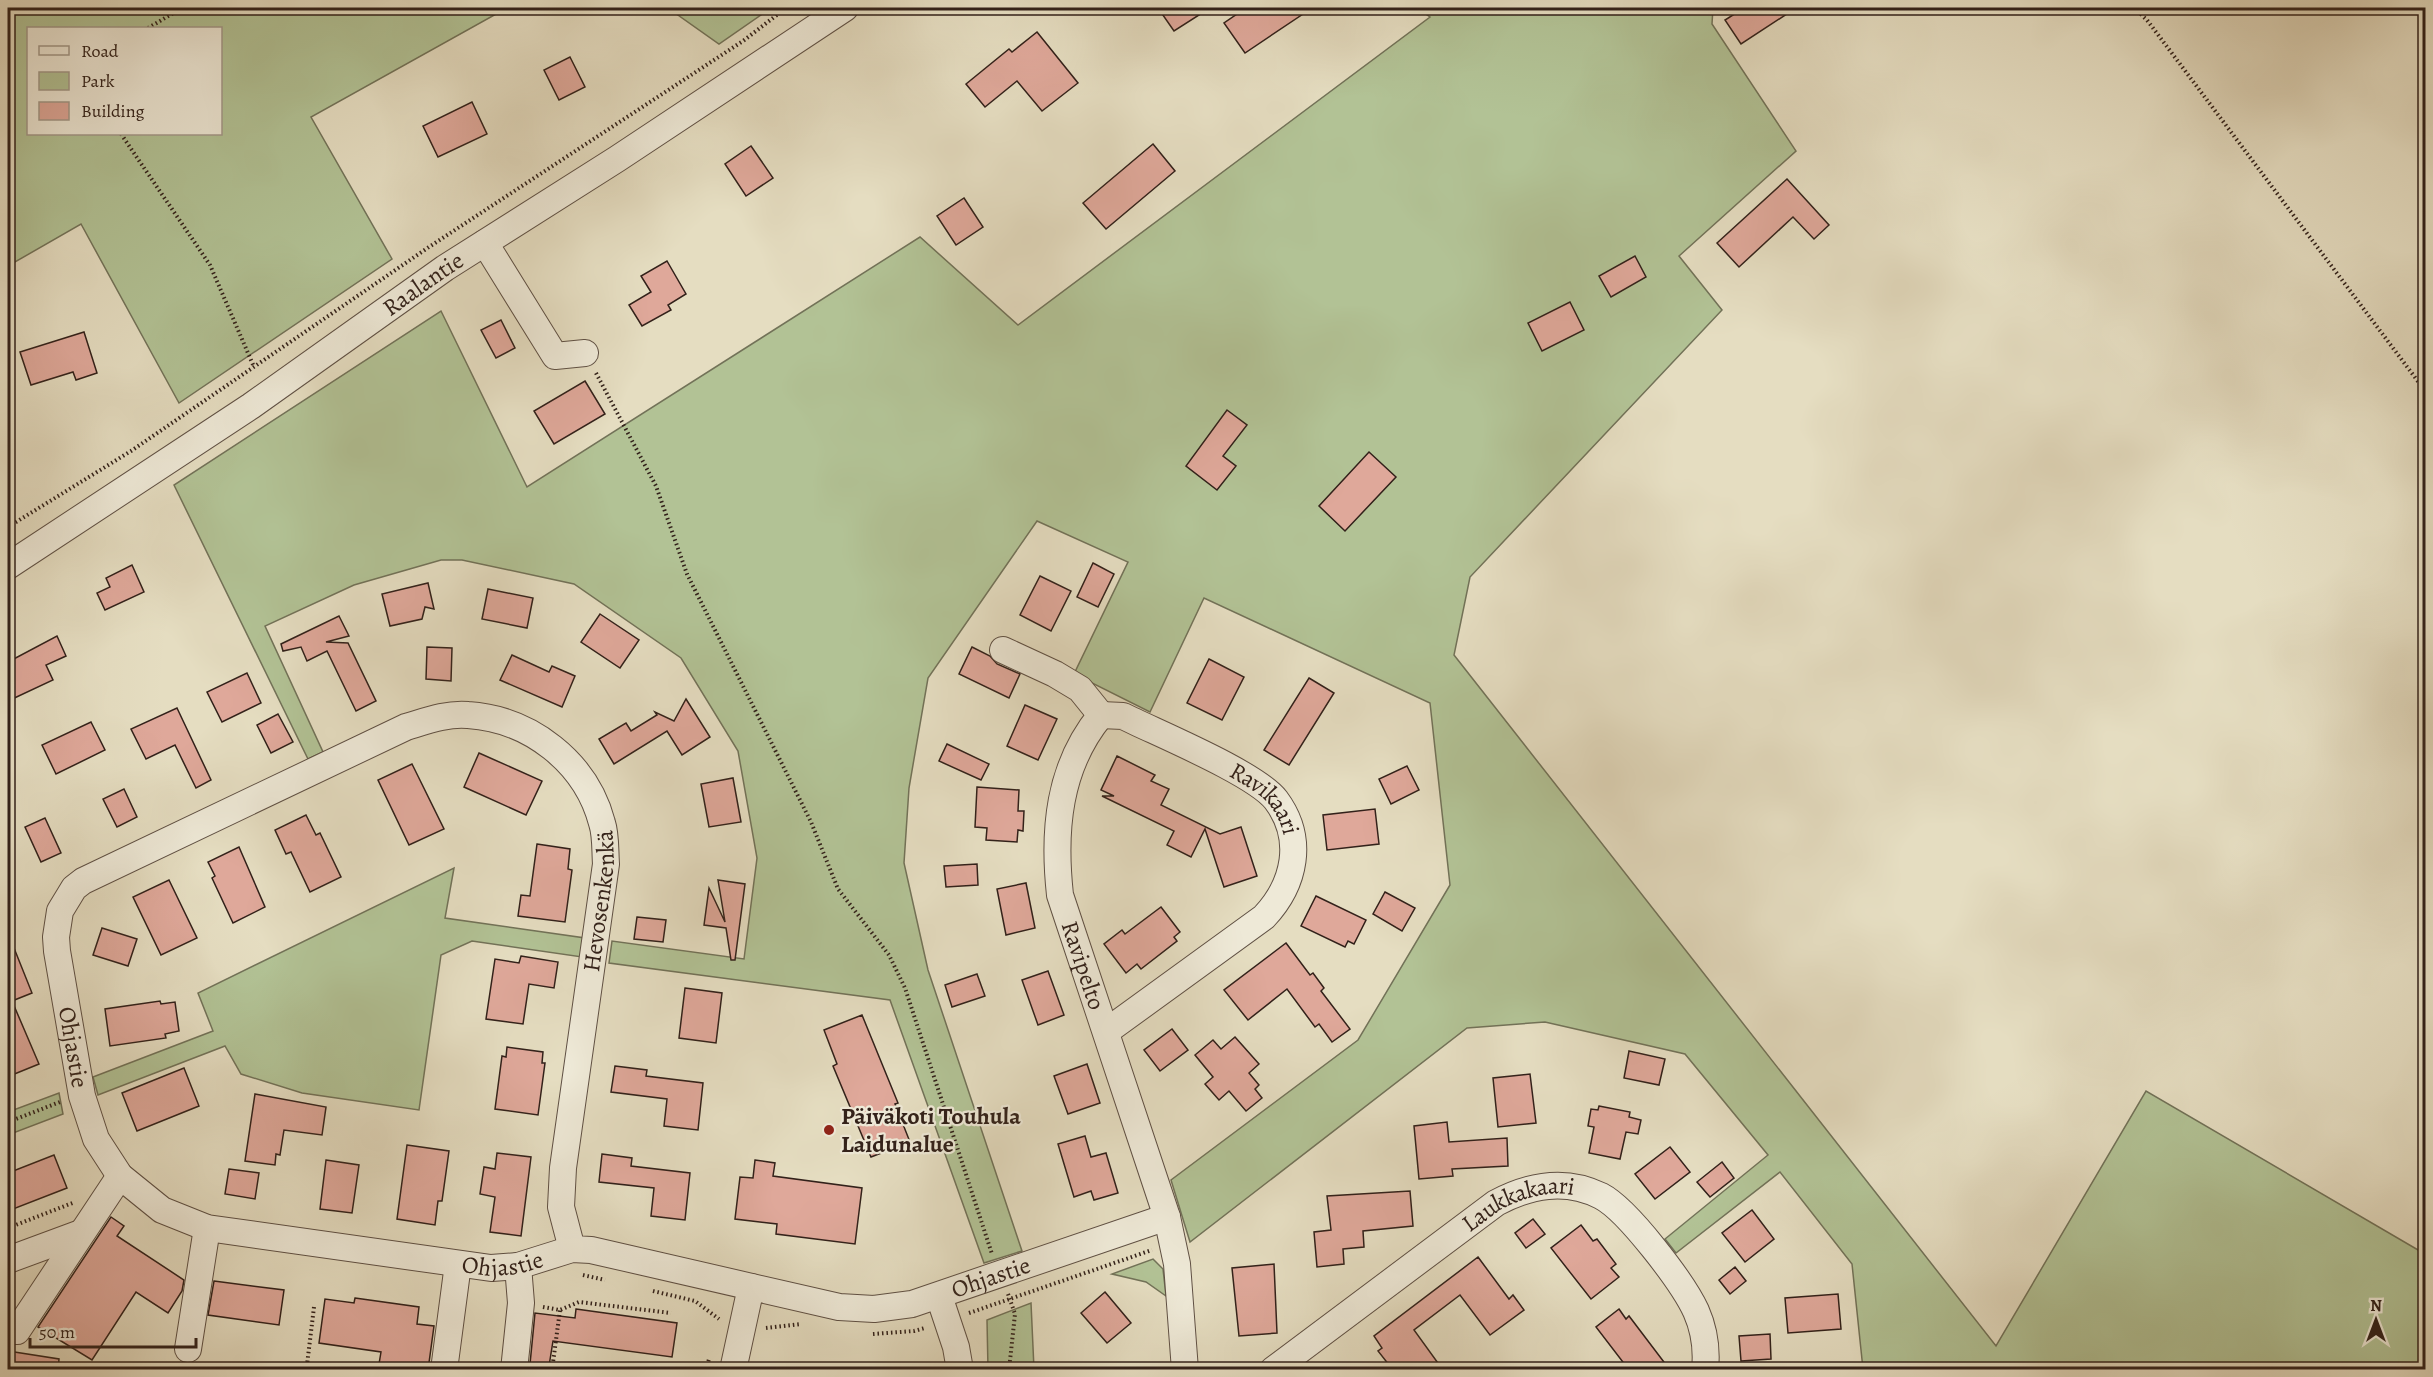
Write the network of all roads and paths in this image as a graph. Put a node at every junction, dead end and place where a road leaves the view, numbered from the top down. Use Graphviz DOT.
graph roads {
  1 [pos="182,8"];
  2 [pos="786,8"];
  3 [pos="845,8"];
  4 [pos="2134,8"];
  5 [pos="150,27"];
  6 [pos="122,135"];
  7 [pos="484,243"];
  8 [pos="585,353"];
  9 [pos="254,368"];
  10 [pos="2426,392"];
  11 [pos="8,527"];
  12 [pos="8,566"];
  13 [pos="1003,650"];
  14 [pos="1101,715"];
  15 [pos="65,901"];
  16 [pos="1107,1031"];
  17 [pos="68,1099"];
  18 [pos="8,1122"];
  19 [pos="120,1176"];
  20 [pos="80,1200"];
  21 [pos="1167,1217"];
  22 [pos="8,1228"];
  23 [pos="207,1228"];
  24 [pos="81,1233"];
  25 [pos="572,1249"];
  26 [pos="8,1260"];
  27 [pos="458,1264"];
  28 [pos="518,1266"];
  29 [pos="999,1276"];
  30 [pos="751,1287"];
  31 [pos="939,1296"];
  32 [pos="521,1303"];
  33 [pos="314,1307"];
  34 [pos="560,1310"];
  35 [pos="671,1313"];
  36 [pos="8,1330"];
  37 [pos="188,1349"];
  38 [pos="325,1370"];
  39 [pos="444,1370"];
  40 [pos="514,1370"];
  41 [pos="554,1370"];
  42 [pos="578,1370"];
  43 [pos="733,1370"];
  44 [pos="960,1370"];
  45 [pos="1009,1370"];
  46 [pos="1185,1370"];
  47 [pos="1273,1370"];
  48 [pos="1705,1370"];
  1 -- 5 [label="path"];
  2 -- 9 [label="path"];
  3 -- 7 [label="street, Raalantie"];
  4 -- 10 [label="path"];
  6 -- 9 [label="path"];
  7 -- 8 [label="street"];
  7 -- 12 [label="street, Raalantie"];
  8 -- 29 [label="path"];
  9 -- 11 [label="path"];
  13 -- 14 [label="street"];
  14 -- 16 [label="street, Ravipelto"];
  14 -- 16 [label="street, Ravikaari"];
  15 -- 19 [label="street, Ohjastie"];
  15 -- 25 [label="street, Hevosenkenkä"];
  16 -- 21 [label="street, Ravipelto"];
  17 -- 18 [label="path"];
  19 -- 23 [label="street, Ohjastie"];
  19 -- 24 [label="street"];
  20 -- 22 [label="path"];
  21 -- 29 [label="street, Ohjastie"];
  21 -- 46 [label="street, Ravipelto"];
  23 -- 27 [label="street, Ohjastie"];
  23 -- 37 [label="street"];
  24 -- 26 [label="street"];
  24 -- 36 [label="street"];
  25 -- 28 [label="street, Ohjastie"];
  25 -- 30 [label="street, Ohjastie"];
  27 -- 28 [label="street, Ohjastie"];
  27 -- 39 [label="street"];
  28 -- 32 [label="street"];
  29 -- 31 [label="street, Ohjastie"];
  29 -- 45 [label="path"];
  30 -- 31 [label="street, Ohjastie"];
  30 -- 43 [label="street"];
  31 -- 44 [label="street"];
  32 -- 34 [label="path"];
  32 -- 40 [label="street"];
  33 -- 38 [label="path"];
  34 -- 35 [label="path"];
  34 -- 41 [label="path"];
  41 -- 42 [label="path"];
  47 -- 48 [label="street, Laukkakaari"];
}
